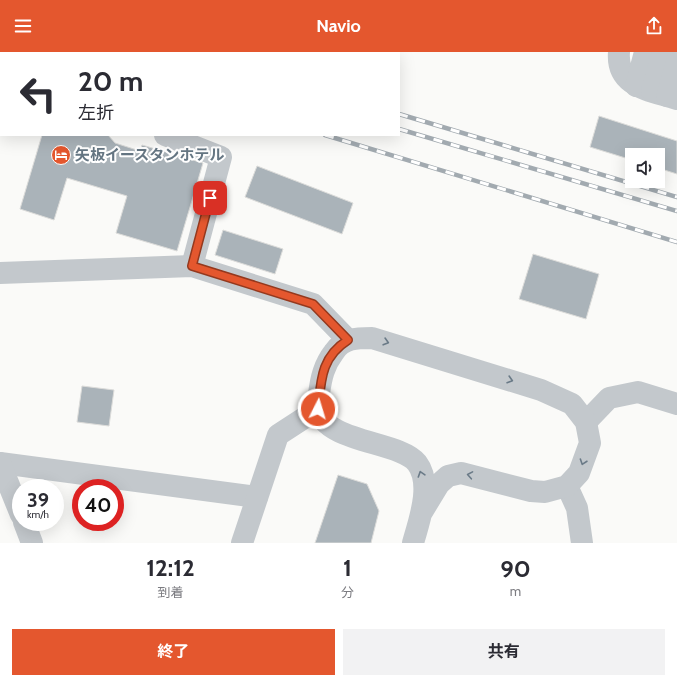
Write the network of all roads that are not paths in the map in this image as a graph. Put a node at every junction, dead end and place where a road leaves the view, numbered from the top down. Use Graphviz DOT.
graph roads {
  1 [pos="619,52"];
  2 [pos="645,52"];
  3 [pos="663,52"];
  4 [pos="677,61"];
  5 [pos="658,93"];
  6 [pos="168,136"];
  7 [pos="192,266"];
  8 [pos="0,273"];
  9 [pos="348,340"];
  10 [pos="677,404"];
  11 [pos="318,409"];
  12 [pos="586,422"];
  13 [pos="0,463"];
  14 [pos="567,486"];
  15 [pos="12,493"];
  16 [pos="257,497"];
  17 [pos="422,512"];
  18 [pos="27,531"];
  19 [pos="32,543"];
  20 [pos="242,543"];
  21 [pos="413,543"];
  22 [pos="582,543"];
  1 -- 5 [label="street"];
  2 -- 5 [label="street"];
  3 -- 5 [label="street"];
  4 -- 5 [label="street"];
  6 -- 7 [label="street"];
  7 -- 8 [label="street"];
  7 -- 9 [label="street"];
  9 -- 11 [label="street"];
  9 -- 12 [label="street, one-way"];
  10 -- 12 [label="street"];
  11 -- 16 [label="street"];
  17 -- 11 [label="street, one-way"];
  12 -- 14 [label="street, one-way"];
  13 -- 15 [label="street"];
  13 -- 16 [label="street"];
  14 -- 17 [label="street, one-way"];
  14 -- 22 [label="street"];
  16 -- 20 [label="street"];
  17 -- 21 [label="street"];
  18 -- 19 [label="street"];
}
